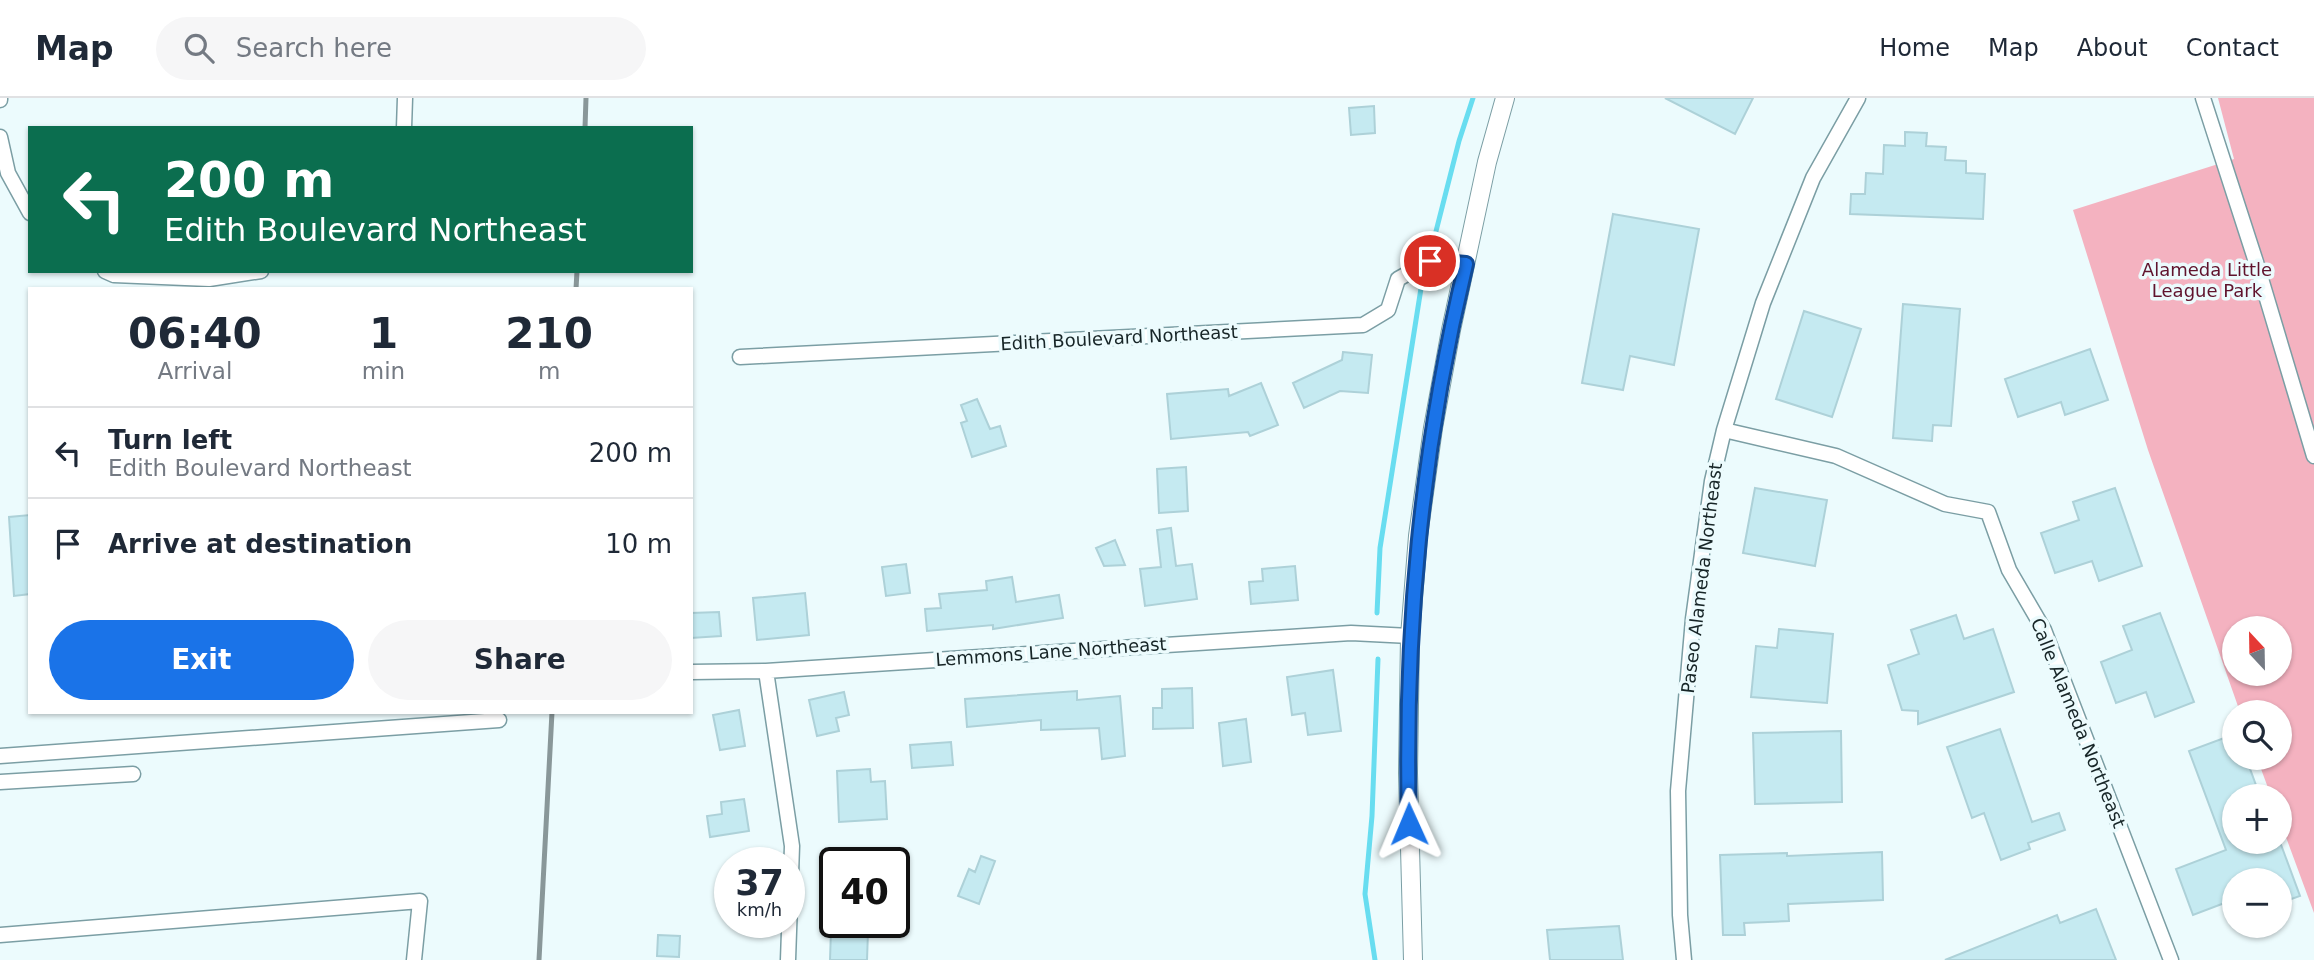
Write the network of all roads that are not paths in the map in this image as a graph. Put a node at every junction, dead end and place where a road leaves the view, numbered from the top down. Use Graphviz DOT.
graph roads {
  1 [pos="405,98"];
  2 [pos="1505,98"];
  3 [pos="1858,98"];
  4 [pos="2203,98"];
  5 [pos="404,126"];
  6 [pos="0,137"];
  7 [pos="28,209"];
  8 [pos="1466,264"];
  9 [pos="110,273"];
  10 [pos="248,273"];
  11 [pos="740,357"];
  12 [pos="1724,430"];
  13 [pos="2314,456"];
  14 [pos="1410,636"];
  15 [pos="765,671"];
  16 [pos="693,672"];
  17 [pos="499,720"];
  18 [pos="0,756"];
  19 [pos="133,774"];
  20 [pos="0,782"];
  21 [pos="0,935"];
  22 [pos="414,960"];
  23 [pos="788,960"];
  24 [pos="1413,960"];
  25 [pos="1684,960"];
  26 [pos="2171,960"];
  1 -- 5 [label="street"];
  2 -- 8 [label="street"];
  3 -- 12 [label="street, Paseo Alameda Northeast"];
  4 -- 13 [label="street"];
  6 -- 7 [label="street"];
  8 -- 11 [label="street, Edith Boulevard Northeast"];
  8 -- 14 [label="street"];
  9 -- 10 [label="street"];
  12 -- 25 [label="street, Paseo Alameda Northeast"];
  12 -- 26 [label="street, Calle Alameda Northeast"];
  14 -- 15 [label="street, Lemmons Lane Northeast"];
  14 -- 24 [label="street"];
  15 -- 16 [label="street, Lemmons Lane Northeast"];
  15 -- 23 [label="street"];
  17 -- 18 [label="street"];
  19 -- 20 [label="street"];
  21 -- 22 [label="street"];
}
